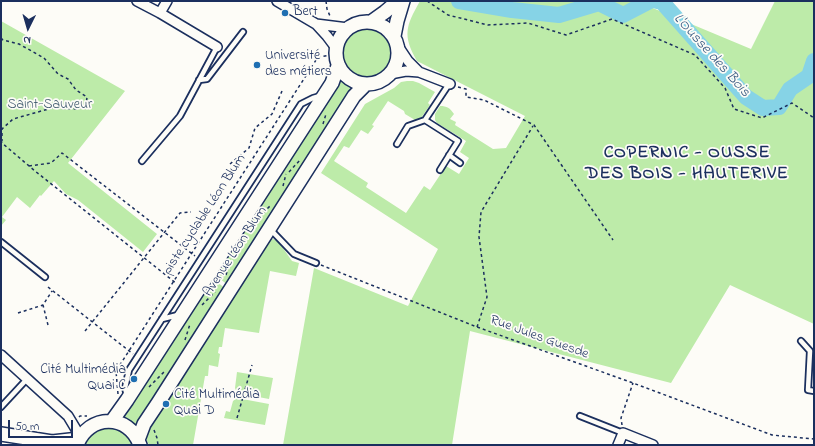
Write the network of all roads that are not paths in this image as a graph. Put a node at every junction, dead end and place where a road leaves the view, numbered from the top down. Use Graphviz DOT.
graph roads {
  1 [pos="137,1"];
  2 [pos="167,1"];
  3 [pos="398,1"];
  4 [pos="403,1"];
  5 [pos="282,2"];
  6 [pos="160,13"];
  7 [pos="371,22"];
  8 [pos="316,24"];
  9 [pos="348,28"];
  10 [pos="243,32"];
  11 [pos="396,41"];
  12 [pos="217,47"];
  13 [pos="336,56"];
  14 [pos="419,72"];
  15 [pos="390,74"];
  16 [pos="199,80"];
  17 [pos="366,84"];
  18 [pos="449,84"];
  19 [pos="324,95"];
  20 [pos="425,120"];
  21 [pos="396,144"];
  22 [pos="449,156"];
  23 [pos="142,161"];
  24 [pos="460,163"];
  25 [pos="440,170"];
  26 [pos="270,228"];
  27 [pos="1,242"];
  28 [pos="316,263"];
  29 [pos="45,277"];
  30 [pos="162,319"];
  31 [pos="187,319"];
  32 [pos="801,341"];
  33 [pos="1,354"];
  34 [pos="27,378"];
  35 [pos="814,391"];
  36 [pos="123,398"];
  37 [pos="1,407"];
  38 [pos="68,416"];
  39 [pos="580,416"];
  40 [pos="112,421"];
  41 [pos="93,425"];
  42 [pos="623,433"];
  43 [pos="6,436"];
  44 [pos="79,440"];
  45 [pos="139,443"];
  46 [pos="25,445"];
  47 [pos="618,445"];
  48 [pos="653,445"];
  1 -- 6 [label="street"];
  2 -- 6 [label="street"];
  3 -- 7 [label="street"];
  4 -- 11 [label="street"];
  5 -- 8 [label="street"];
  6 -- 12 [label="street"];
  7 -- 9 [label="street"];
  7 -- 11 [label="street"];
  8 -- 9 [label="street"];
  8 -- 13 [label="street"];
  9 -- 13 [label="street"];
  10 -- 16 [label="lane"];
  11 -- 14 [label="street"];
  11 -- 15 [label="street"];
  12 -- 16 [label="lane"];
  13 -- 17 [label="street"];
  13 -- 19 [label="street, Avenue Léon Blum"];
  14 -- 15 [label="street"];
  14 -- 18 [label="street"];
  15 -- 17 [label="street"];
  16 -- 23 [label="lane"];
  17 -- 26 [label="street, Avenue Léon Blum"];
  18 -- 20 [label="lane"];
  19 -- 30 [label="lane"];
  19 -- 31 [label="street, Avenue Léon Blum"];
  20 -- 21 [label="lane"];
  20 -- 22 [label="lane"];
  22 -- 24 [label="lane"];
  22 -- 25 [label="lane"];
  26 -- 28 [label="lane"];
  26 -- 45 [label="street, Avenue Léon Blum"];
  27 -- 29 [label="lane"];
  30 -- 31 [label="lane"];
  30 -- 36 [label="lane"];
  31 -- 36 [label="street, Avenue Léon Blum"];
  32 -- 35 [label="lane"];
  33 -- 34 [label="street"];
  34 -- 37 [label="lane"];
  34 -- 38 [label="street"];
  36 -- 40 [label="street, Avenue Léon Blum"];
  38 -- 41 [label="street"];
  38 -- 44 [label="street"];
  39 -- 42 [label="lane"];
  40 -- 41 [label="street"];
  40 -- 45 [label="street"];
  41 -- 44 [label="street"];
  42 -- 47 [label="street"];
  42 -- 48 [label="street"];
  43 -- 44 [label="street"];
  43 -- 46 [label="street"];
}
